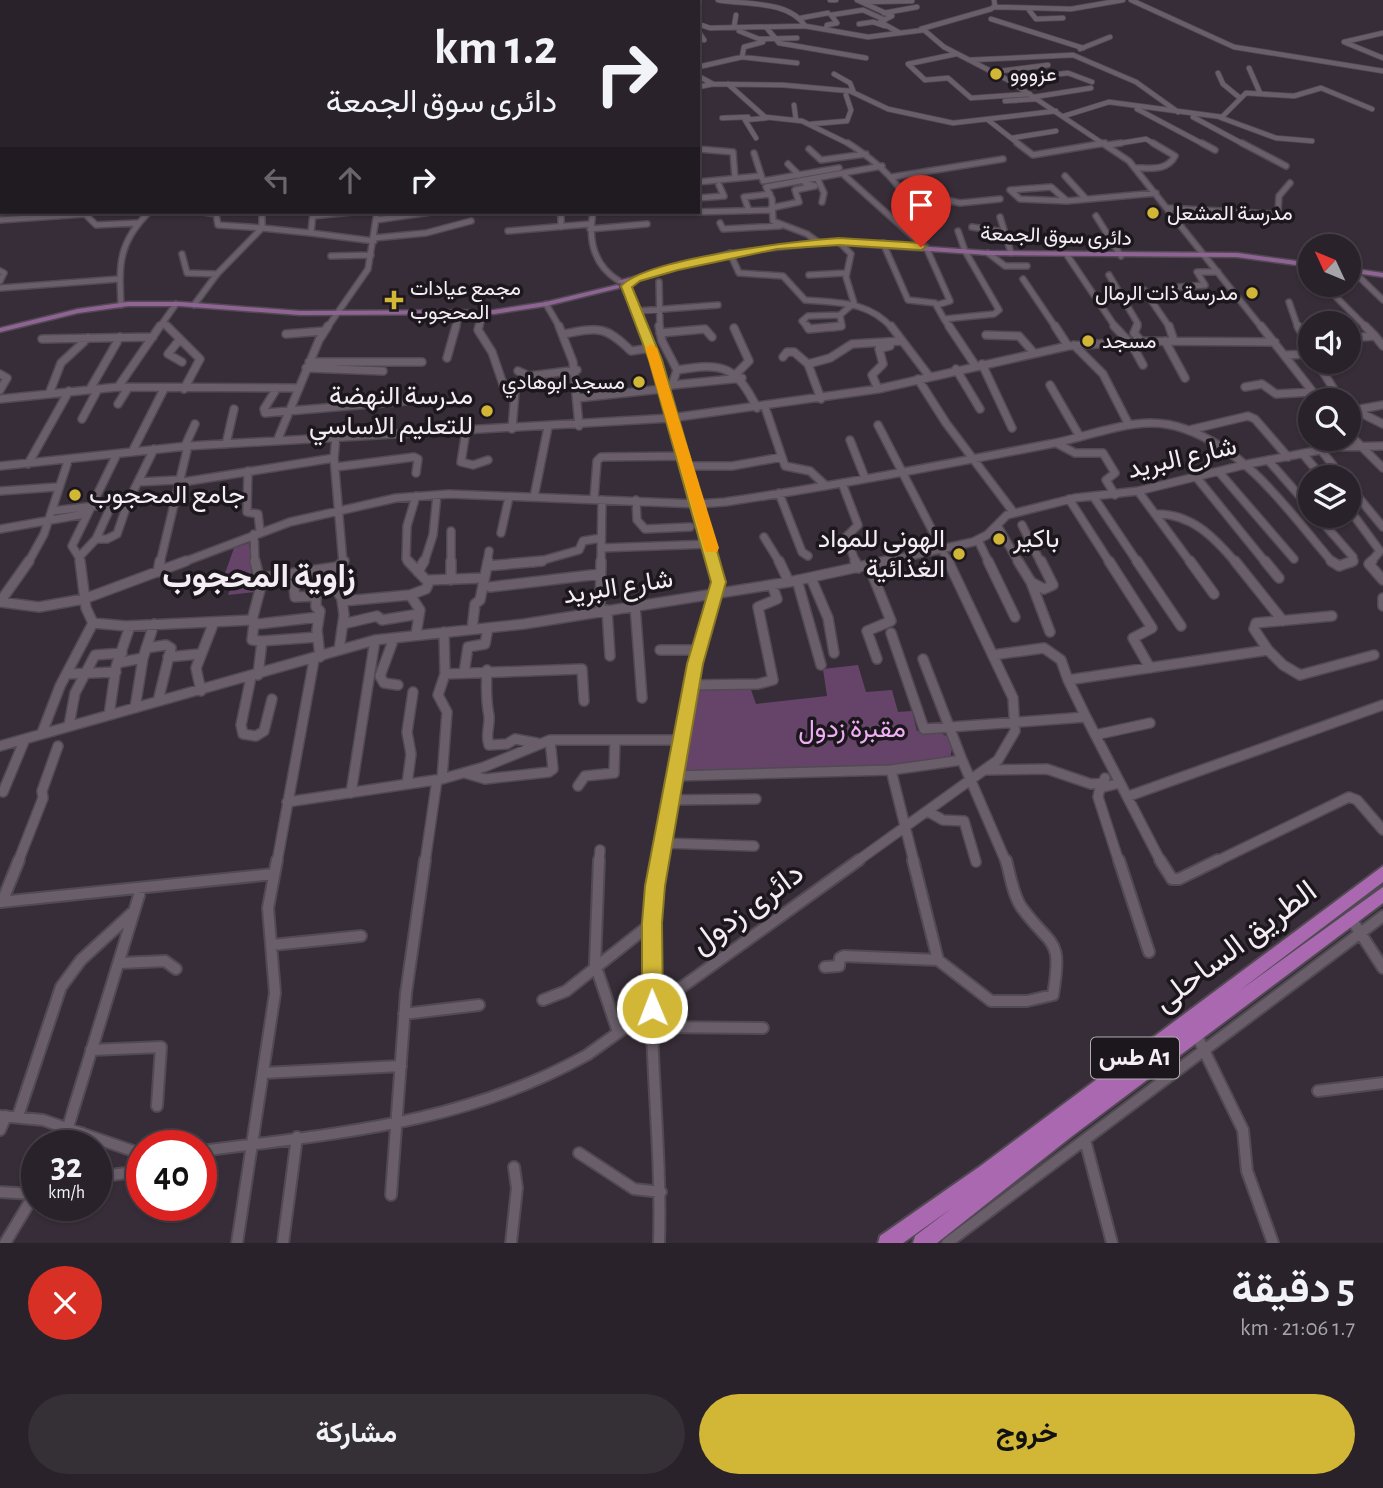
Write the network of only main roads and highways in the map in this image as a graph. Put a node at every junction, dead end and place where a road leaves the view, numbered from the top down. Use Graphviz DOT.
graph roads {
  1 [pos="1298,263"];
  2 [pos="1362,272"];
  3 [pos="1383,275"];
  4 [pos="0,330"];
  5 [pos="1383,873"];
  6 [pos="1383,894"];
  7 [pos="887,1243"];
  8 [pos="921,1243"];
  1 -- 4 [label="main road, دائرى سوق الجمعة"];
  2 -- 3 [label="main road"];
  5 -- 7 [label="highway, الطريق الساحلى / طس A1"];
  6 -- 8 [label="highway, الطريق الساحلى / طس A1"];
}
